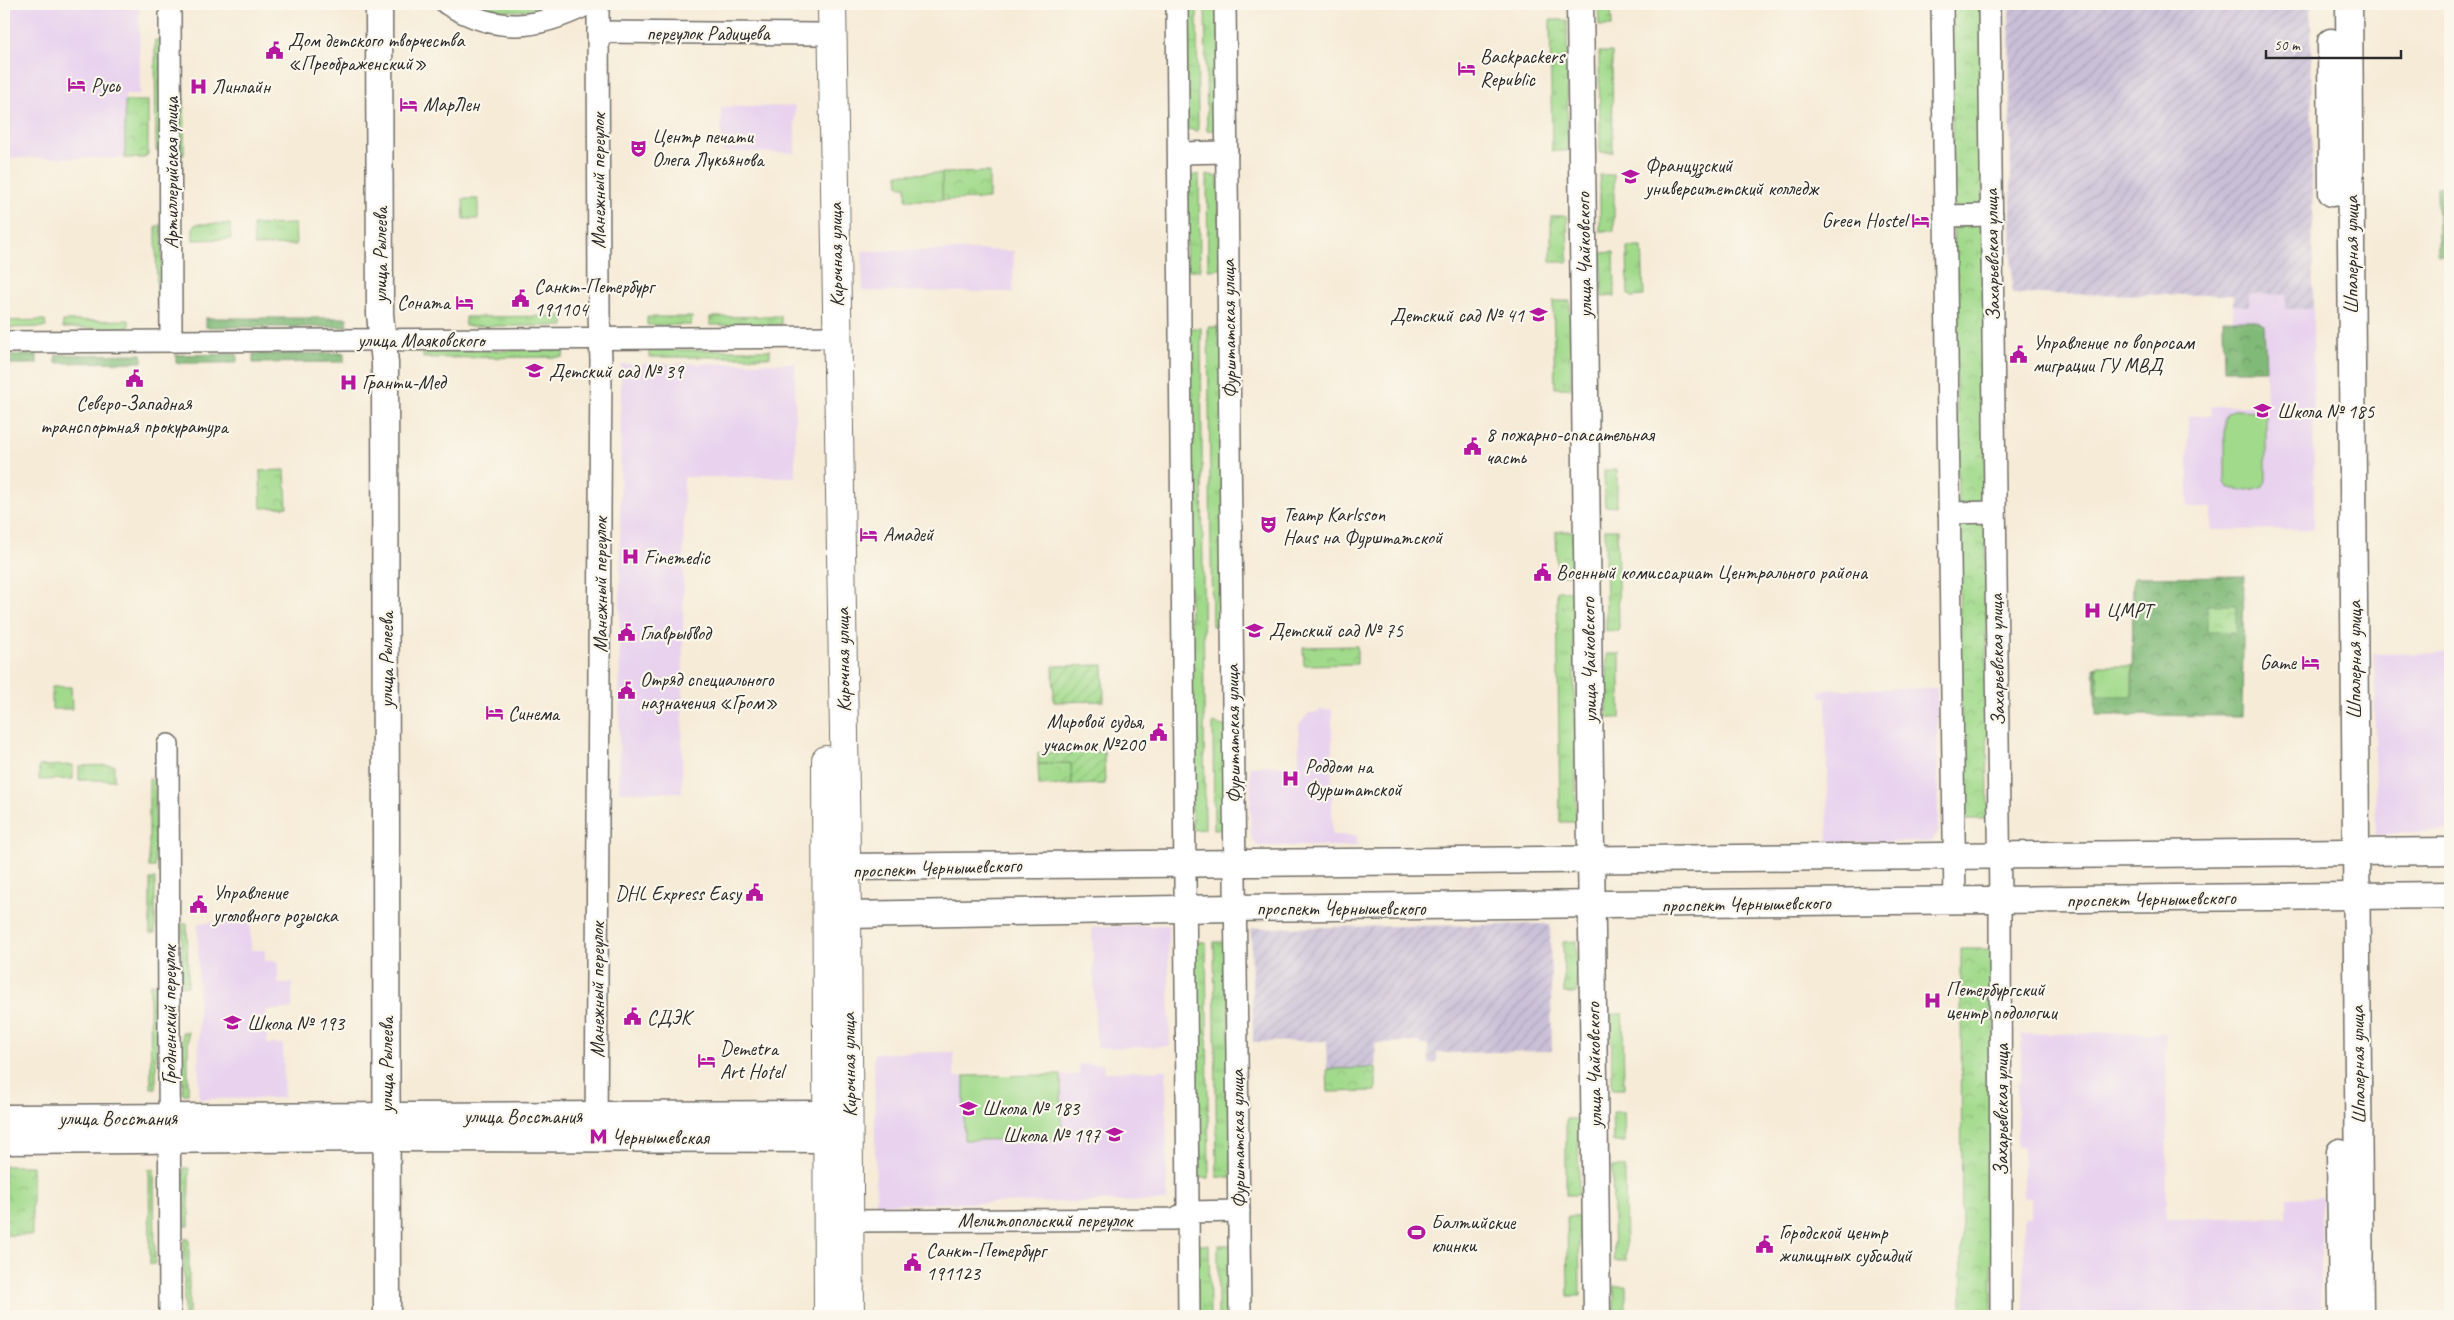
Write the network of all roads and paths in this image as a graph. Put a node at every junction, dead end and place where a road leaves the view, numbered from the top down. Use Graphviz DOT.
graph roads {
  1 [pos="170,4"];
  2 [pos="379,4"];
  3 [pos="447,4"];
  4 [pos="588,4"];
  5 [pos="598,4"];
  6 [pos="817,4"];
  7 [pos="832,4"];
  8 [pos="1177,4"];
  9 [pos="1225,4"];
  10 [pos="1580,4"];
  11 [pos="1942,4"];
  12 [pos="1989,4"];
  13 [pos="2331,4"];
  14 [pos="2349,4"];
  15 [pos="598,32"];
  16 [pos="817,34"];
  17 [pos="1227,152"];
  18 [pos="1178,153"];
  19 [pos="1992,215"];
  20 [pos="1945,216"];
  21 [pos="829,337"];
  22 [pos="600,339"];
  23 [pos="383,340"];
  24 [pos="171,341"];
  25 [pos="4,342"];
  26 [pos="1995,512"];
  27 [pos="1949,513"];
  28 [pos="168,745"];
  29 [pos="2450,851"];
  30 [pos="2347,852"];
  31 [pos="1999,855"];
  32 [pos="1954,856"];
  33 [pos="1592,860"];
  34 [pos="1234,863"];
  35 [pos="1186,864"];
  36 [pos="846,867"];
  37 [pos="827,891"];
  38 [pos="2450,895"];
  39 [pos="2347,896"];
  40 [pos="2000,901"];
  41 [pos="1955,902"];
  42 [pos="1592,906"];
  43 [pos="1234,908"];
  44 [pos="1186,909"];
  45 [pos="847,915"];
  46 [pos="4,1118"];
  47 [pos="834,1126"];
  48 [pos="386,1127"];
  49 [pos="596,1127"];
  50 [pos="170,1129"];
  51 [pos="4,1141"];
  52 [pos="1239,1211"];
  53 [pos="1188,1212"];
  54 [pos="850,1221"];
  55 [pos="170,1316"];
  56 [pos="387,1316"];
  57 [pos="828,1316"];
  58 [pos="850,1316"];
  59 [pos="1189,1316"];
  60 [pos="1240,1316"];
  61 [pos="1597,1316"];
  62 [pos="2001,1316"];
  63 [pos="2342,1316"];
  64 [pos="2360,1316"];
  1 -- 24 [label="street, Артиллерийская улица"];
  2 -- 23 [label="street, улица Рылеева"];
  3 -- 4 [label="street"];
  5 -- 15 [label="street, Манежный переулок"];
  6 -- 16 [label="main road, Кирочная улица"];
  7 -- 21 [label="main road, Кирочная улица"];
  8 -- 18 [label="street"];
  9 -- 17 [label="street, Фурштатская улица"];
  10 -- 33 [label="street, улица Чайковского"];
  11 -- 20 [label="street"];
  12 -- 19 [label="street, Захарьевская улица"];
  13 -- 30 [label="street, Шпалерная улица"];
  14 -- 30 [label="street, Шпалерная улица"];
  15 -- 16 [label="street, переулок Радищева"];
  15 -- 22 [label="street, Манежный переулок"];
  16 -- 21 [label="main road, Кирочная улица"];
  17 -- 18 [label="street"];
  17 -- 34 [label="street, Фурштатская улица"];
  18 -- 35 [label="street"];
  19 -- 20 [label="street"];
  19 -- 26 [label="street, Захарьевская улица"];
  20 -- 27 [label="street"];
  21 -- 22 [label="street, улица Маяковского"];
  21 -- 36 [label="main road, Кирочная улица"];
  21 -- 37 [label="main road, Кирочная улица"];
  22 -- 23 [label="street, улица Маяковского"];
  22 -- 49 [label="street, Манежный переулок"];
  23 -- 24 [label="street, улица Маяковского"];
  23 -- 48 [label="street, улица Рылеева"];
  24 -- 25 [label="street, улица Маяковского"];
  26 -- 27 [label="street"];
  26 -- 31 [label="street, Захарьевская улица"];
  27 -- 32 [label="street"];
  28 -- 50 [label="street, Гродненский переулок"];
  29 -- 30 [label="street, проспект Чернышевского"];
  30 -- 31 [label="street, проспект Чернышевского"];
  30 -- 39 [label="street, Шпалерная улица"];
  31 -- 32 [label="street, проспект Чернышевского"];
  31 -- 40 [label="street, Захарьевская улица"];
  32 -- 33 [label="street, проспект Чернышевского"];
  32 -- 41 [label="street"];
  33 -- 34 [label="street, проспект Чернышевского"];
  33 -- 42 [label="street, улица Чайковского"];
  34 -- 35 [label="street, проспект Чернышевского"];
  34 -- 43 [label="street, Фурштатская улица"];
  35 -- 36 [label="street, проспект Чернышевского"];
  35 -- 44 [label="street"];
  36 -- 37 [label="street, проспект Чернышевского"];
  36 -- 45 [label="main road, Кирочная улица"];
  37 -- 45 [label="street, проспект Чернышевского"];
  37 -- 47 [label="main road, Кирочная улица"];
  38 -- 39 [label="street, проспект Чернышевского"];
  39 -- 40 [label="street, проспект Чернышевского"];
  39 -- 63 [label="street, Шпалерная улица"];
  39 -- 64 [label="street, Шпалерная улица"];
  40 -- 41 [label="street, проспект Чернышевского"];
  40 -- 62 [label="street, Захарьевская улица"];
  41 -- 42 [label="street, проспект Чернышевского"];
  42 -- 43 [label="street, проспект Чернышевского"];
  42 -- 61 [label="street, улица Чайковского"];
  43 -- 44 [label="street, проспект Чернышевского"];
  43 -- 52 [label="street, Фурштатская улица"];
  44 -- 45 [label="street, проспект Чернышевского"];
  44 -- 53 [label="street"];
  45 -- 47 [label="main road, Кирочная улица"];
  46 -- 50 [label="street, улица Восстания"];
  47 -- 49 [label="street, улица Восстания"];
  47 -- 54 [label="main road, Кирочная улица"];
  47 -- 57 [label="main road, Кирочная улица"];
  48 -- 49 [label="street, улица Восстания"];
  48 -- 50 [label="street, улица Восстания"];
  48 -- 56 [label="street, улица Рылеева"];
  50 -- 51 [label="street, улица Восстания"];
  50 -- 55 [label="street, Гродненский переулок"];
  52 -- 53 [label="street, Мелитопольский переулок"];
  52 -- 60 [label="street, Фурштатская улица"];
  53 -- 54 [label="street, Мелитопольский переулок"];
  53 -- 59 [label="street"];
  54 -- 58 [label="main road, Кирочная улица"];
}
